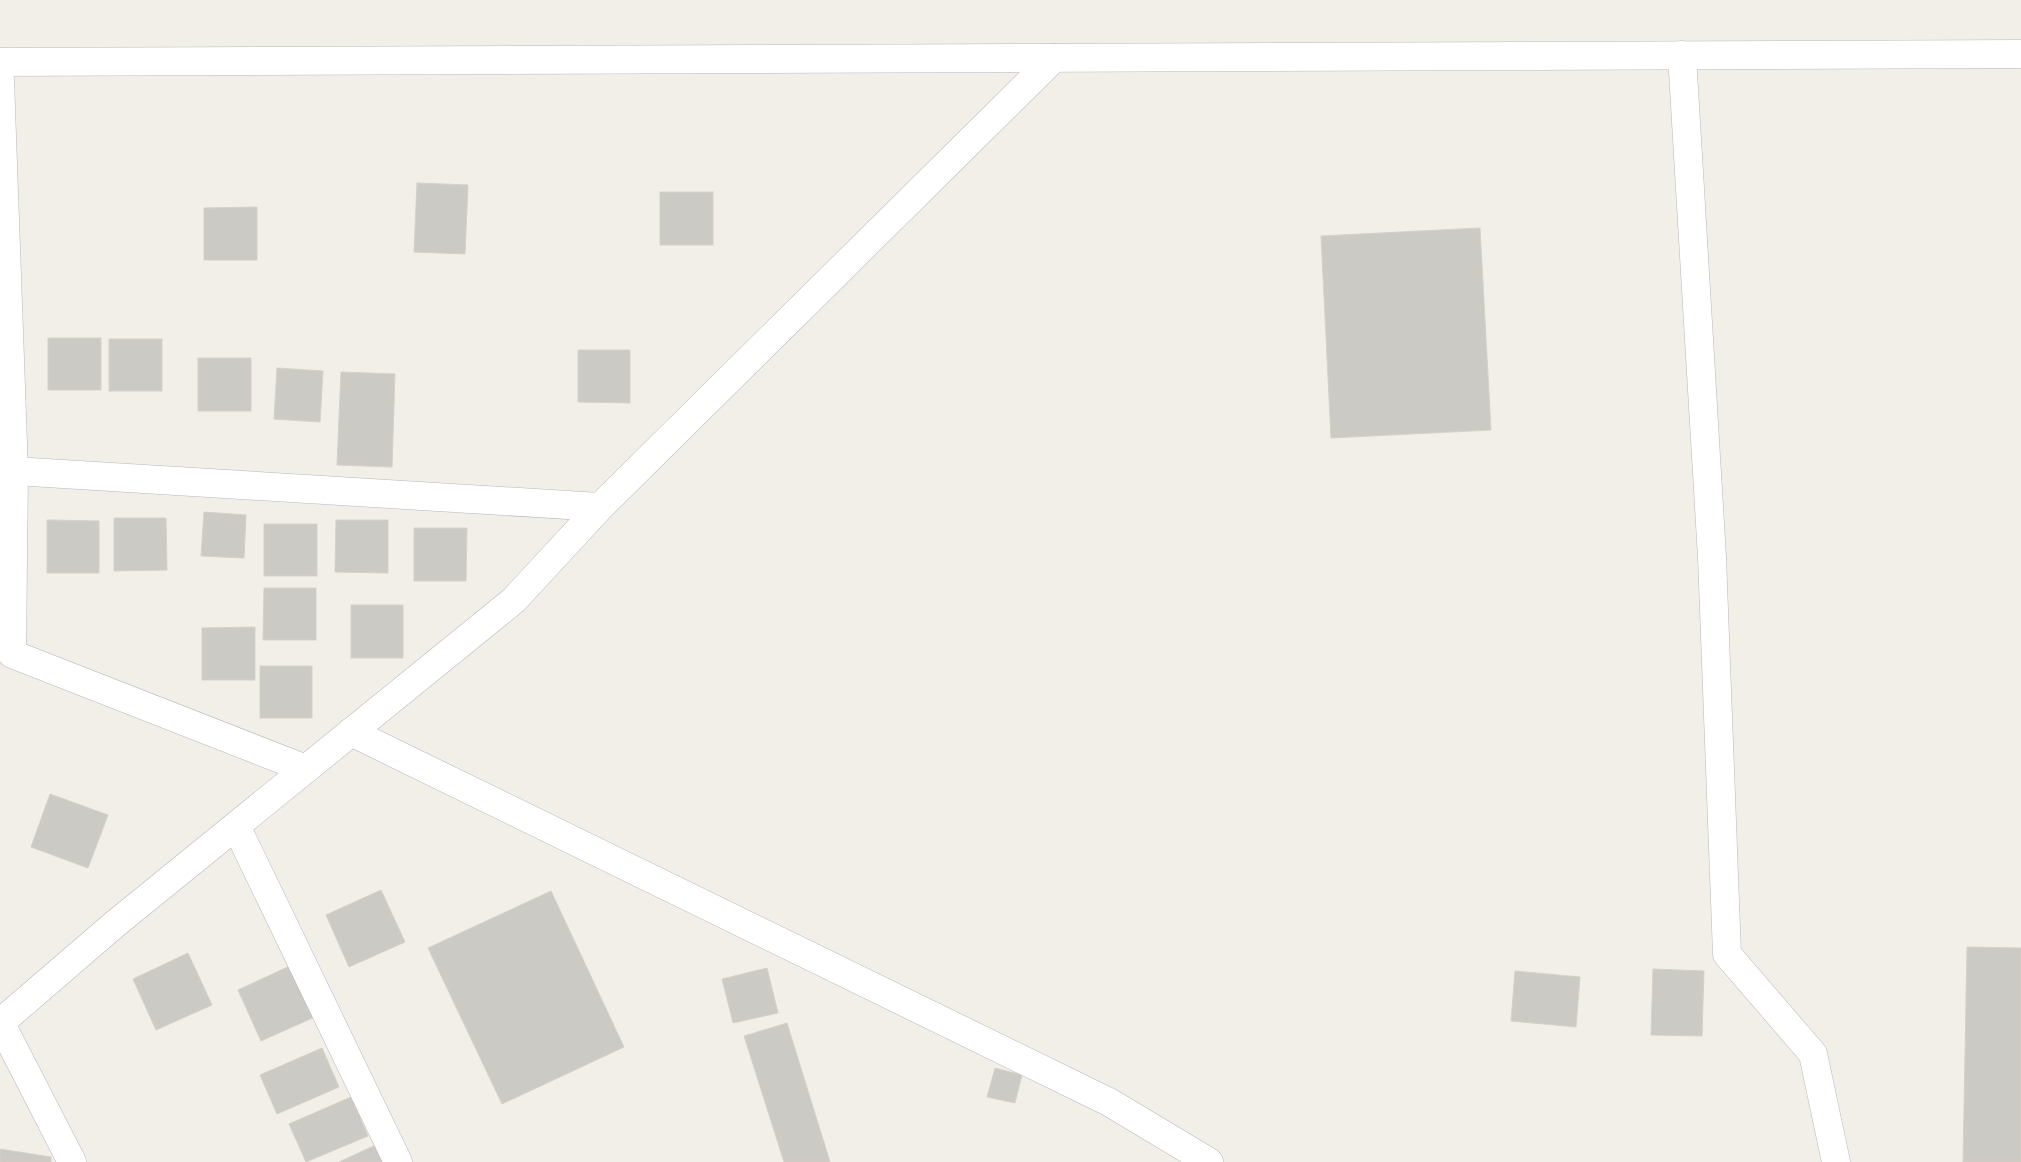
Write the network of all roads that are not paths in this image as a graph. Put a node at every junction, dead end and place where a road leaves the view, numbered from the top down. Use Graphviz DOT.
graph roads {
  1 [pos="2021,54"];
  2 [pos="1682,55"];
  3 [pos="1054,58"];
  4 [pos="0,62"];
  5 [pos="0,80"];
  6 [pos="14,471"];
  7 [pos="600,507"];
  8 [pos="351,732"];
  9 [pos="306,768"];
  10 [pos="236,826"];
  11 [pos="0,1023"];
  12 [pos="72,1162"];
  13 [pos="398,1162"];
  14 [pos="1209,1162"];
  15 [pos="1836,1162"];
  1 -- 2 [label="street"];
  2 -- 3 [label="street"];
  2 -- 15 [label="street"];
  3 -- 4 [label="street"];
  3 -- 7 [label="street"];
  5 -- 6 [label="street"];
  6 -- 7 [label="street"];
  6 -- 9 [label="street"];
  7 -- 8 [label="street"];
  8 -- 9 [label="street"];
  8 -- 14 [label="street"];
  9 -- 10 [label="street"];
  10 -- 11 [label="street"];
  10 -- 13 [label="street"];
  11 -- 12 [label="street"];
}
